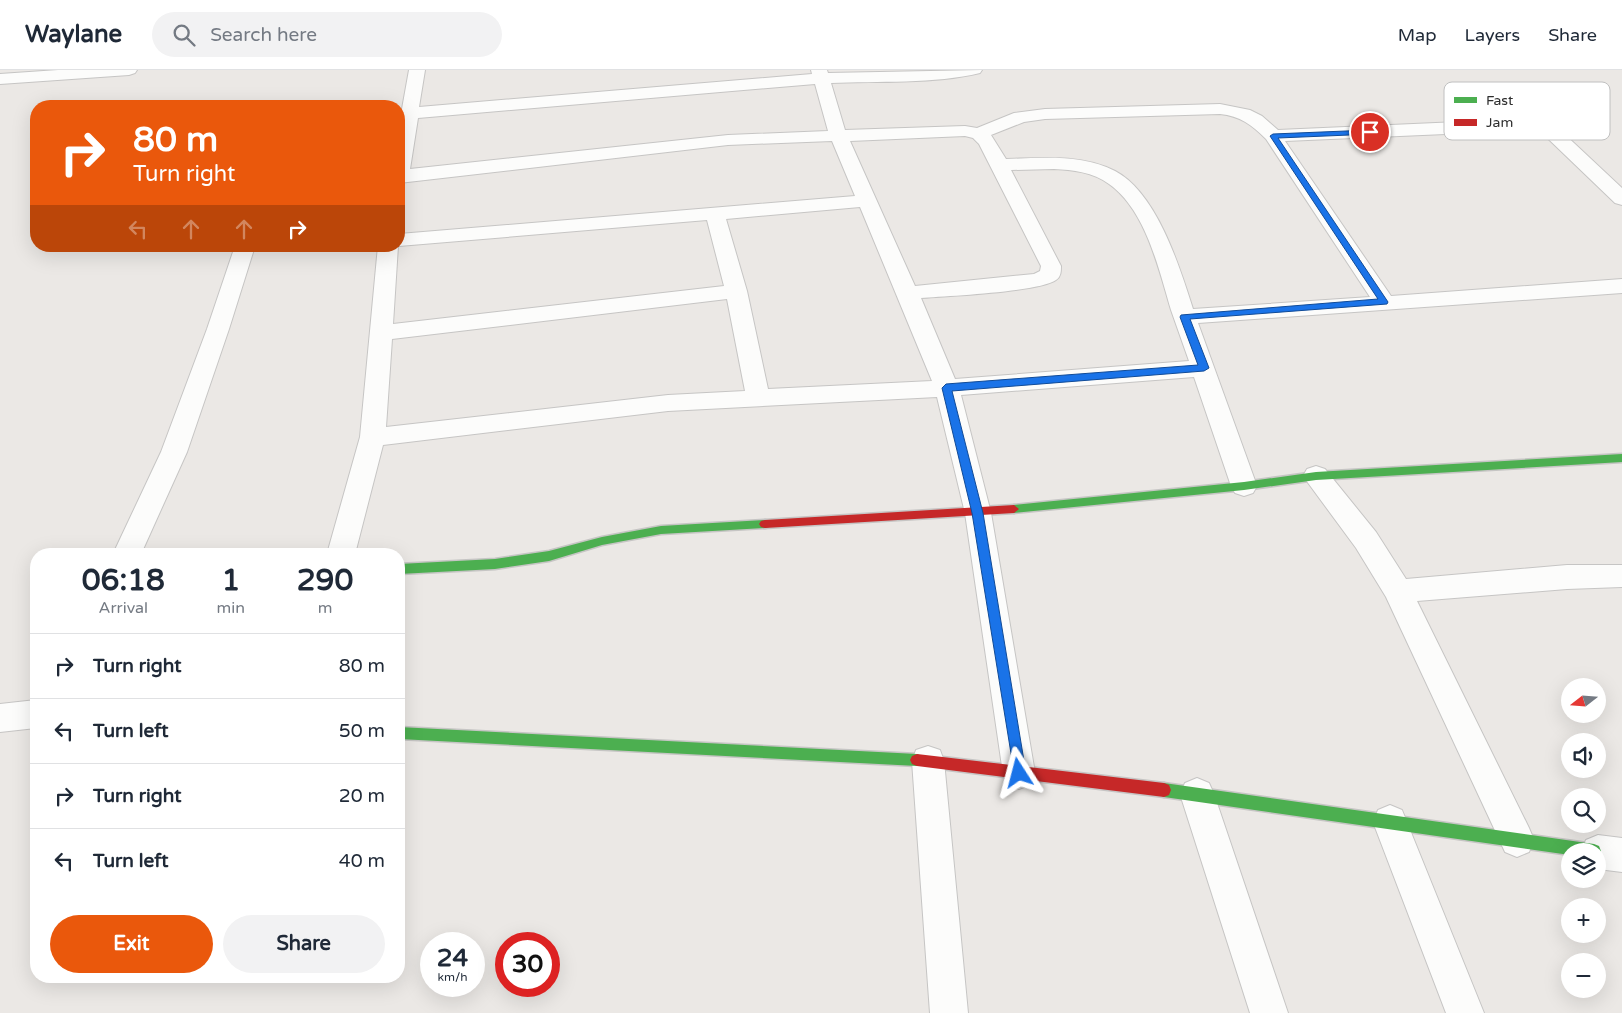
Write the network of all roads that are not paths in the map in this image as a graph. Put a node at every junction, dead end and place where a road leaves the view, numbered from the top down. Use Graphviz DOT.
graph roads {
  1 [pos="129,70"];
  2 [pos="417,70"];
  3 [pos="698,70"];
  4 [pos="974,70"];
  5 [pos="941,72"];
  6 [pos="820,74"];
  7 [pos="0,80"];
  8 [pos="701,87"];
  9 [pos="405,110"];
  10 [pos="405,113"];
  11 [pos="1444,128"];
  12 [pos="979,134"];
  13 [pos="838,135"];
  14 [pos="1273,136"];
  15 [pos="1561,140"];
  16 [pos="999,165"];
  17 [pos="405,175"];
  18 [pos="1622,199"];
  19 [pos="867,201"];
  20 [pos="715,214"];
  21 [pos="405,240"];
  22 [pos="243,252"];
  23 [pos="388,252"];
  24 [pos="1622,286"];
  25 [pos="736,291"];
  26 [pos="908,293"];
  27 [pos="1384,302"];
  28 [pos="1185,317"];
  29 [pos="381,333"];
  30 [pos="1204,368"];
  31 [pos="946,388"];
  32 [pos="758,398"];
  33 [pos="373,437"];
  34 [pos="1622,458"];
  35 [pos="1316,476"];
  36 [pos="1244,486"];
  37 [pos="978,513"];
  38 [pos="130,548"];
  39 [pos="343,548"];
  40 [pos="405,569"];
  41 [pos="1622,576"];
  42 [pos="1398,591"];
  43 [pos="30,715"];
  44 [pos="0,718"];
  45 [pos="405,733"];
  46 [pos="928,761"];
  47 [pos="1019,773"];
  48 [pos="1197,794"];
  49 [pos="1390,822"];
  50 [pos="1517,840"];
  51 [pos="1561,846"];
  52 [pos="1606,853"];
  53 [pos="1622,855"];
  54 [pos="949,1013"];
  55 [pos="1269,1013"];
  56 [pos="1464,1013"];
  1 -- 7 [label="street"];
  2 -- 9 [label="street"];
  3 -- 8 [label="street"];
  4 -- 5 [label="street"];
  5 -- 6 [label="street"];
  6 -- 8 [label="street"];
  6 -- 13 [label="street"];
  8 -- 10 [label="street"];
  11 -- 14 [label="street"];
  12 -- 13 [label="street"];
  12 -- 14 [label="street"];
  12 -- 16 [label="street"];
  13 -- 17 [label="street"];
  13 -- 19 [label="street"];
  14 -- 27 [label="street"];
  15 -- 18 [label="street"];
  16 -- 26 [label="street"];
  16 -- 28 [label="street"];
  19 -- 20 [label="street"];
  19 -- 26 [label="street"];
  20 -- 21 [label="street"];
  20 -- 25 [label="street"];
  22 -- 38 [label="street"];
  23 -- 29 [label="street"];
  24 -- 27 [label="street"];
  25 -- 29 [label="street"];
  25 -- 32 [label="street"];
  26 -- 31 [label="street"];
  27 -- 28 [label="street"];
  28 -- 30 [label="street"];
  29 -- 33 [label="street"];
  30 -- 31 [label="street"];
  30 -- 36 [label="street"];
  31 -- 32 [label="street"];
  31 -- 37 [label="street"];
  32 -- 33 [label="street"];
  33 -- 39 [label="street"];
  34 -- 35 [label="street"];
  35 -- 36 [label="street"];
  35 -- 42 [label="street"];
  36 -- 37 [label="street"];
  37 -- 40 [label="street"];
  37 -- 47 [label="street"];
  41 -- 42 [label="street"];
  42 -- 50 [label="street"];
  43 -- 44 [label="street"];
  45 -- 46 [label="street"];
  46 -- 47 [label="street"];
  46 -- 54 [label="street"];
  47 -- 48 [label="street"];
  48 -- 49 [label="street"];
  48 -- 55 [label="street"];
  49 -- 50 [label="street"];
  49 -- 56 [label="street"];
  50 -- 51 [label="street"];
  52 -- 53 [label="street"];
}
